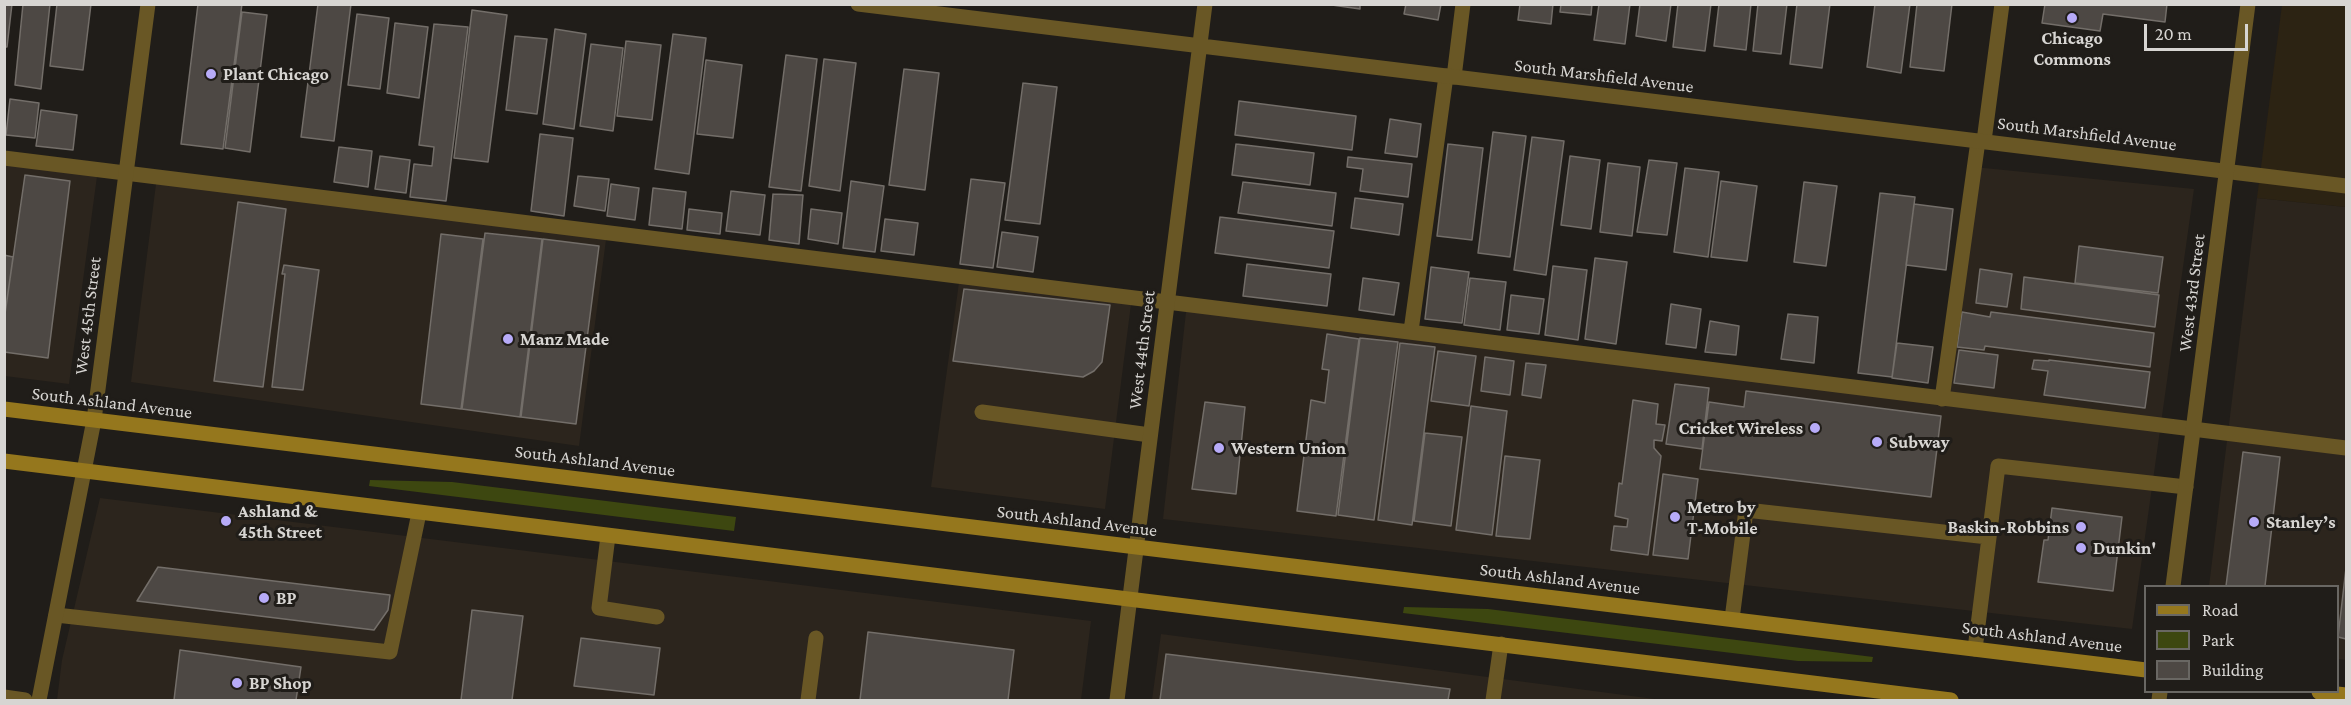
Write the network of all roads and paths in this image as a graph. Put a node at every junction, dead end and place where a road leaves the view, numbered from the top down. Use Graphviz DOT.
graph roads {
  1 [pos="148,4"];
  2 [pos="858,4"];
  3 [pos="1205,4"];
  4 [pos="1463,4"];
  5 [pos="2002,4"];
  6 [pos="2248,4"];
  7 [pos="1200,46"];
  8 [pos="1450,77"];
  9 [pos="1981,141"];
  10 [pos="4,158"];
  11 [pos="2227,171"];
  12 [pos="126,172"];
  13 [pos="2346,186"];
  14 [pos="1168,301"];
  15 [pos="1411,331"];
  16 [pos="1942,399"];
  17 [pos="4,409"];
  18 [pos="982,412"];
  19 [pos="94,420"];
  20 [pos="2194,429"];
  21 [pos="1150,435"];
  22 [pos="2346,448"];
  23 [pos="4,461"];
  24 [pos="83,471"];
  25 [pos="2186,487"];
  26 [pos="419,513"];
  27 [pos="608,536"];
  28 [pos="1988,537"];
  29 [pos="1136,548"];
  30 [pos="2174,585"];
  31 [pos="1130,598"];
  32 [pos="56,615"];
  33 [pos="657,617"];
  34 [pos="1732,620"];
  35 [pos="816,638"];
  36 [pos="1501,644"];
  37 [pos="1975,649"];
  38 [pos="2144,670"];
  39 [pos="2328,693"];
  40 [pos="2346,695"];
  41 [pos="4,697"];
  42 [pos="1886,697"];
  43 [pos="26,700"];
  44 [pos="39,700"];
  45 [pos="808,700"];
  46 [pos="1117,700"];
  47 [pos="1493,700"];
  48 [pos="1950,700"];
  1 -- 12 [label="street, West 45th Street"];
  2 -- 7 [label="street, South Marshfield Avenue"];
  3 -- 7 [label="street, West 44th Street"];
  4 -- 8 [label="street"];
  5 -- 9 [label="street"];
  6 -- 11 [label="street, West 43rd Street"];
  7 -- 8 [label="street, South Marshfield Avenue"];
  7 -- 14 [label="street, West 44th Street"];
  8 -- 9 [label="street, South Marshfield Avenue"];
  8 -- 15 [label="street"];
  9 -- 11 [label="street, South Marshfield Avenue"];
  9 -- 16 [label="street"];
  10 -- 12 [label="street"];
  11 -- 13 [label="street, South Marshfield Avenue"];
  11 -- 20 [label="street, West 43rd Street"];
  12 -- 14 [label="street"];
  12 -- 19 [label="street, West 45th Street"];
  14 -- 15 [label="street"];
  14 -- 21 [label="street, West 44th Street"];
  15 -- 16 [label="street"];
  16 -- 20 [label="street"];
  17 -- 19 [label="main road, South Ashland Avenue"];
  18 -- 21 [label="street"];
  19 -- 24 [label="street, West 45th Street"];
  19 -- 29 [label="main road, South Ashland Avenue"];
  20 -- 22 [label="street"];
  20 -- 25 [label="street, West 43rd Street"];
  21 -- 29 [label="street, West 44th Street"];
  23 -- 24 [label="main road"];
  24 -- 26 [label="main road"];
  24 -- 32 [label="street, West 45th Street"];
  25 -- 28 [label="street"];
  25 -- 30 [label="street, West 43rd Street"];
  26 -- 27 [label="main road"];
  26 -- 32 [label="street"];
  27 -- 31 [label="main road"];
  27 -- 33 [label="street"];
  28 -- 34 [label="street"];
  28 -- 37 [label="street"];
  29 -- 31 [label="street, West 44th Street"];
  29 -- 34 [label="main road, South Ashland Avenue"];
  31 -- 36 [label="main road"];
  31 -- 46 [label="street, West 44th Street"];
  32 -- 44 [label="street, West 45th Street"];
  34 -- 37 [label="main road, South Ashland Avenue"];
  35 -- 45 [label="street"];
  36 -- 42 [label="main road"];
  36 -- 47 [label="street"];
  37 -- 38 [label="main road, South Ashland Avenue"];
  39 -- 40 [label="main road"];
  41 -- 43 [label="street"];
  42 -- 48 [label="main road"];
}
